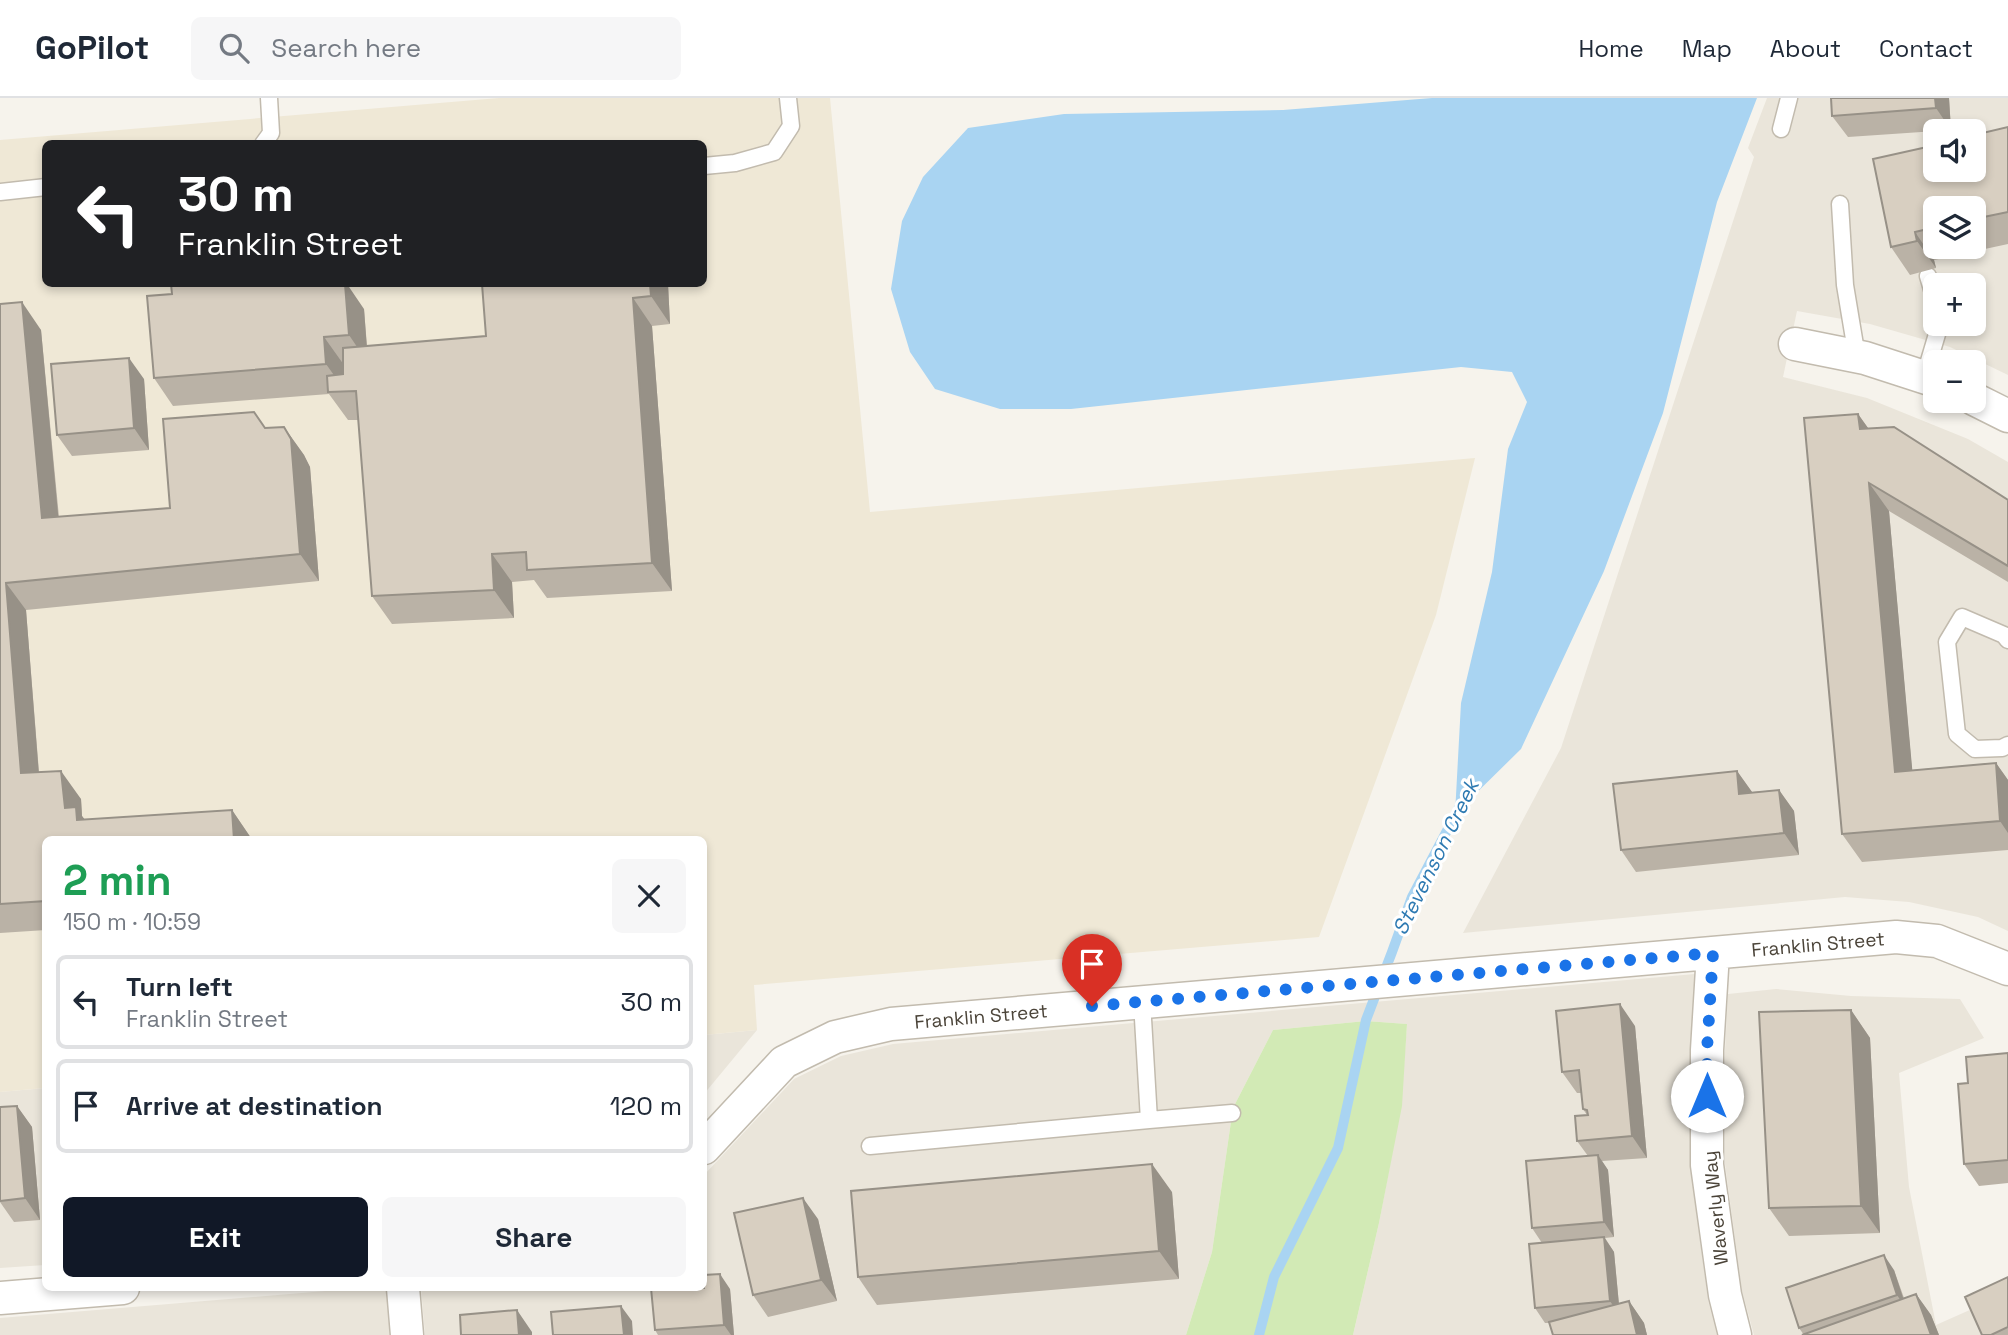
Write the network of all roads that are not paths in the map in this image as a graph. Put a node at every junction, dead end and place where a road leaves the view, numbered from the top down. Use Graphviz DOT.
graph roads {
  1 [pos="269,98"];
  2 [pos="788,98"];
  3 [pos="1789,98"];
  4 [pos="1782,128"];
  5 [pos="266,140"];
  6 [pos="707,166"];
  7 [pos="42,187"];
  8 [pos="0,192"];
  9 [pos="1840,204"];
  10 [pos="1795,344"];
  11 [pos="1857,357"];
  12 [pos="1923,377"];
  13 [pos="1986,405"];
  14 [pos="2008,416"];
  15 [pos="2008,639"];
  16 [pos="2008,745"];
  17 [pos="1713,953"];
  18 [pos="2008,969"];
  19 [pos="1142,1002"];
  20 [pos="1232,1113"];
  21 [pos="1149,1120"];
  22 [pos="707,1145"];
  23 [pos="870,1146"];
  24 [pos="86,1291"];
  25 [pos="404,1291"];
  26 [pos="0,1298"];
  27 [pos="407,1335"];
  28 [pos="1735,1335"];
  1 -- 5 [label="lane"];
  2 -- 6 [label="lane"];
  3 -- 4 [label="lane"];
  7 -- 8 [label="lane"];
  9 -- 11 [label="lane"];
  10 -- 11 [label="street"];
  11 -- 12 [label="street"];
  13 -- 14 [label="street"];
  15 -- 16 [label="lane"];
  17 -- 18 [label="street, Franklin Street"];
  17 -- 19 [label="street, Franklin Street"];
  17 -- 28 [label="street, Waverly Way"];
  19 -- 21 [label="lane"];
  19 -- 22 [label="street, Franklin Street"];
  20 -- 21 [label="lane"];
  21 -- 23 [label="lane"];
  24 -- 26 [label="street"];
  25 -- 27 [label="street"];
}
